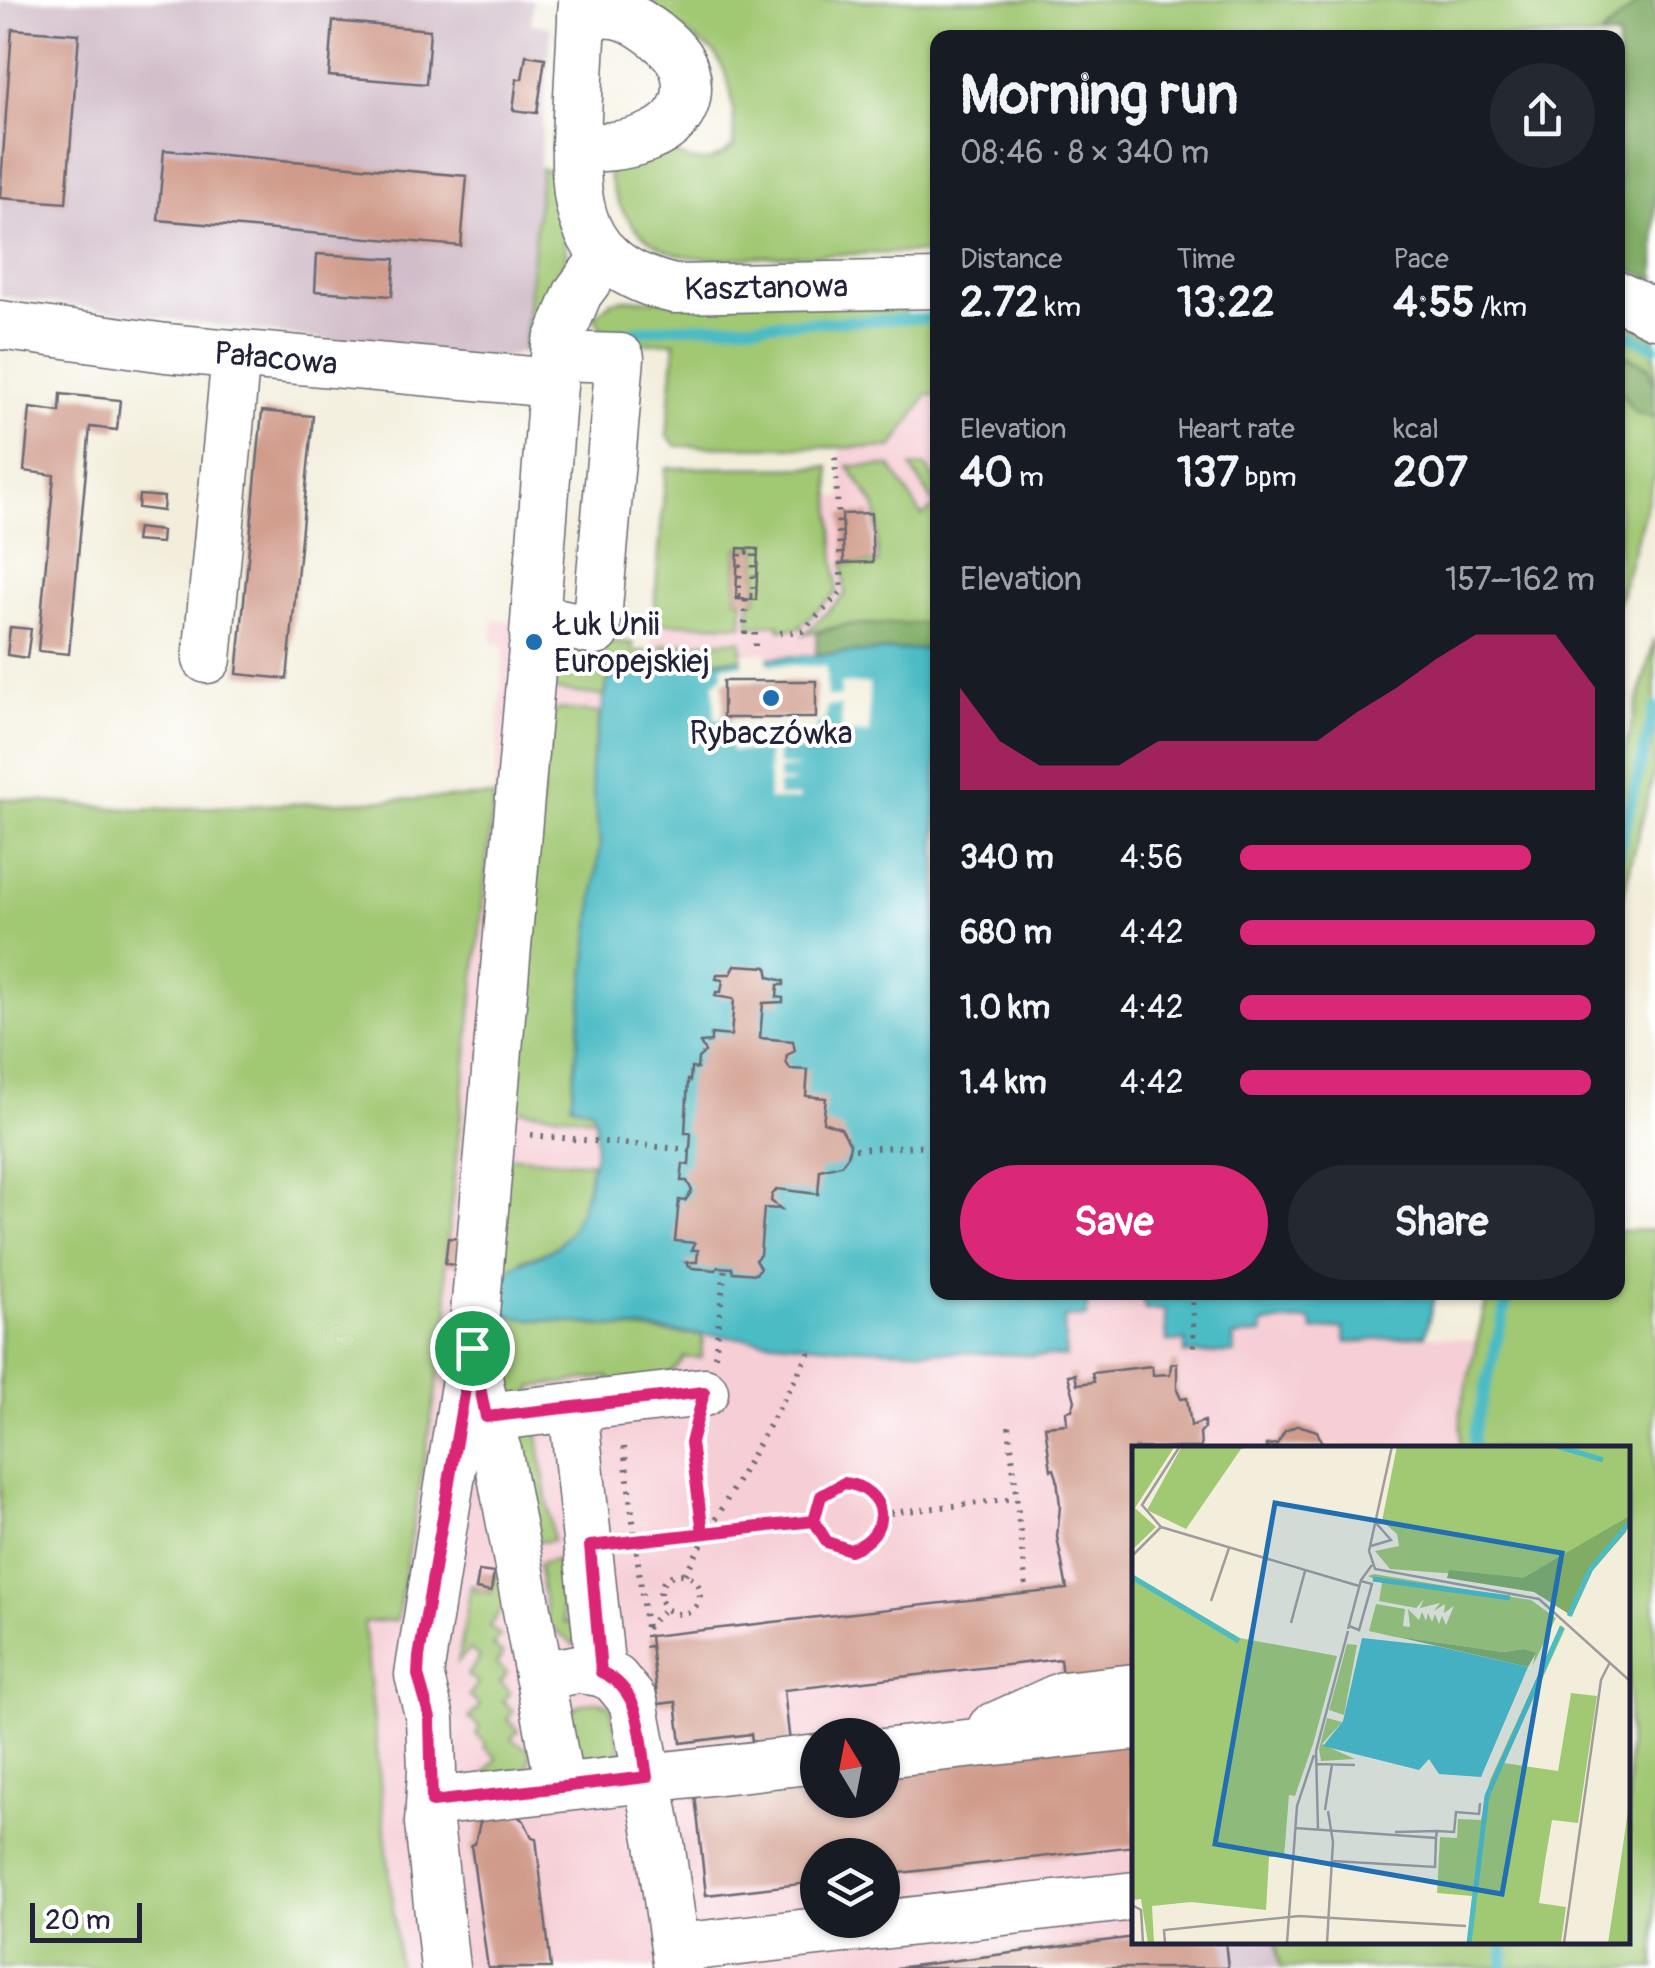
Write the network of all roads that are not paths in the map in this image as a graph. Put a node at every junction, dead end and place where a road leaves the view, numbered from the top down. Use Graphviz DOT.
graph roads {
  1 [pos="583,7"];
  2 [pos="576,148"];
  3 [pos="606,254"];
  4 [pos="930,284"];
  5 [pos="1625,299"];
  6 [pos="1655,314"];
  7 [pos="0,326"];
  8 [pos="236,354"];
  9 [pos="554,370"];
  10 [pos="535,634"];
  11 [pos="207,659"];
  12 [pos="472,1348"];
  13 [pos="709,1375"];
  14 [pos="573,1408"];
  15 [pos="486,1417"];
  16 [pos="590,1546"];
  17 [pos="517,1555"];
  18 [pos="601,1672"];
  19 [pos="540,1676"];
  20 [pos="1132,1688"];
  21 [pos="430,1718"];
  22 [pos="1132,1726"];
  23 [pos="957,1745"];
  24 [pos="900,1750"];
  25 [pos="800,1761"];
  26 [pos="647,1777"];
  27 [pos="560,1787"];
  28 [pos="432,1802"];
  29 [pos="1132,1896"];
  30 [pos="678,1958"];
  31 [pos="445,1968"];
  1 -- 2 [label="street, Kasztanowa"];
  1 -- 2 [label="street"];
  2 -- 3 [label="street, Kasztanowa"];
  3 -- 4 [label="street, Kasztanowa"];
  3 -- 9 [label="street"];
  5 -- 6 [label="street"];
  7 -- 8 [label="street, Pałacowa"];
  8 -- 9 [label="street, Pałacowa"];
  8 -- 11 [label="street"];
  9 -- 10 [label="street"];
  9 -- 10 [label="street, Pałacowa"];
  10 -- 12 [label="street"];
  12 -- 15 [label="street"];
  12 -- 21 [label="street"];
  13 -- 14 [label="street"];
  14 -- 15 [label="street"];
  14 -- 16 [label="street"];
  15 -- 17 [label="street"];
  15 -- 21 [label="street"];
  16 -- 17 [label="street"];
  16 -- 18 [label="street"];
  17 -- 19 [label="street"];
  18 -- 19 [label="street"];
  18 -- 26 [label="street"];
  19 -- 27 [label="street"];
  20 -- 23 [label="street"];
  21 -- 28 [label="street"];
  22 -- 23 [label="street"];
  23 -- 24 [label="street"];
  25 -- 26 [label="street"];
  26 -- 27 [label="street"];
  26 -- 30 [label="street"];
  27 -- 28 [label="street"];
  28 -- 31 [label="street"];
  29 -- 30 [label="street"];
}
